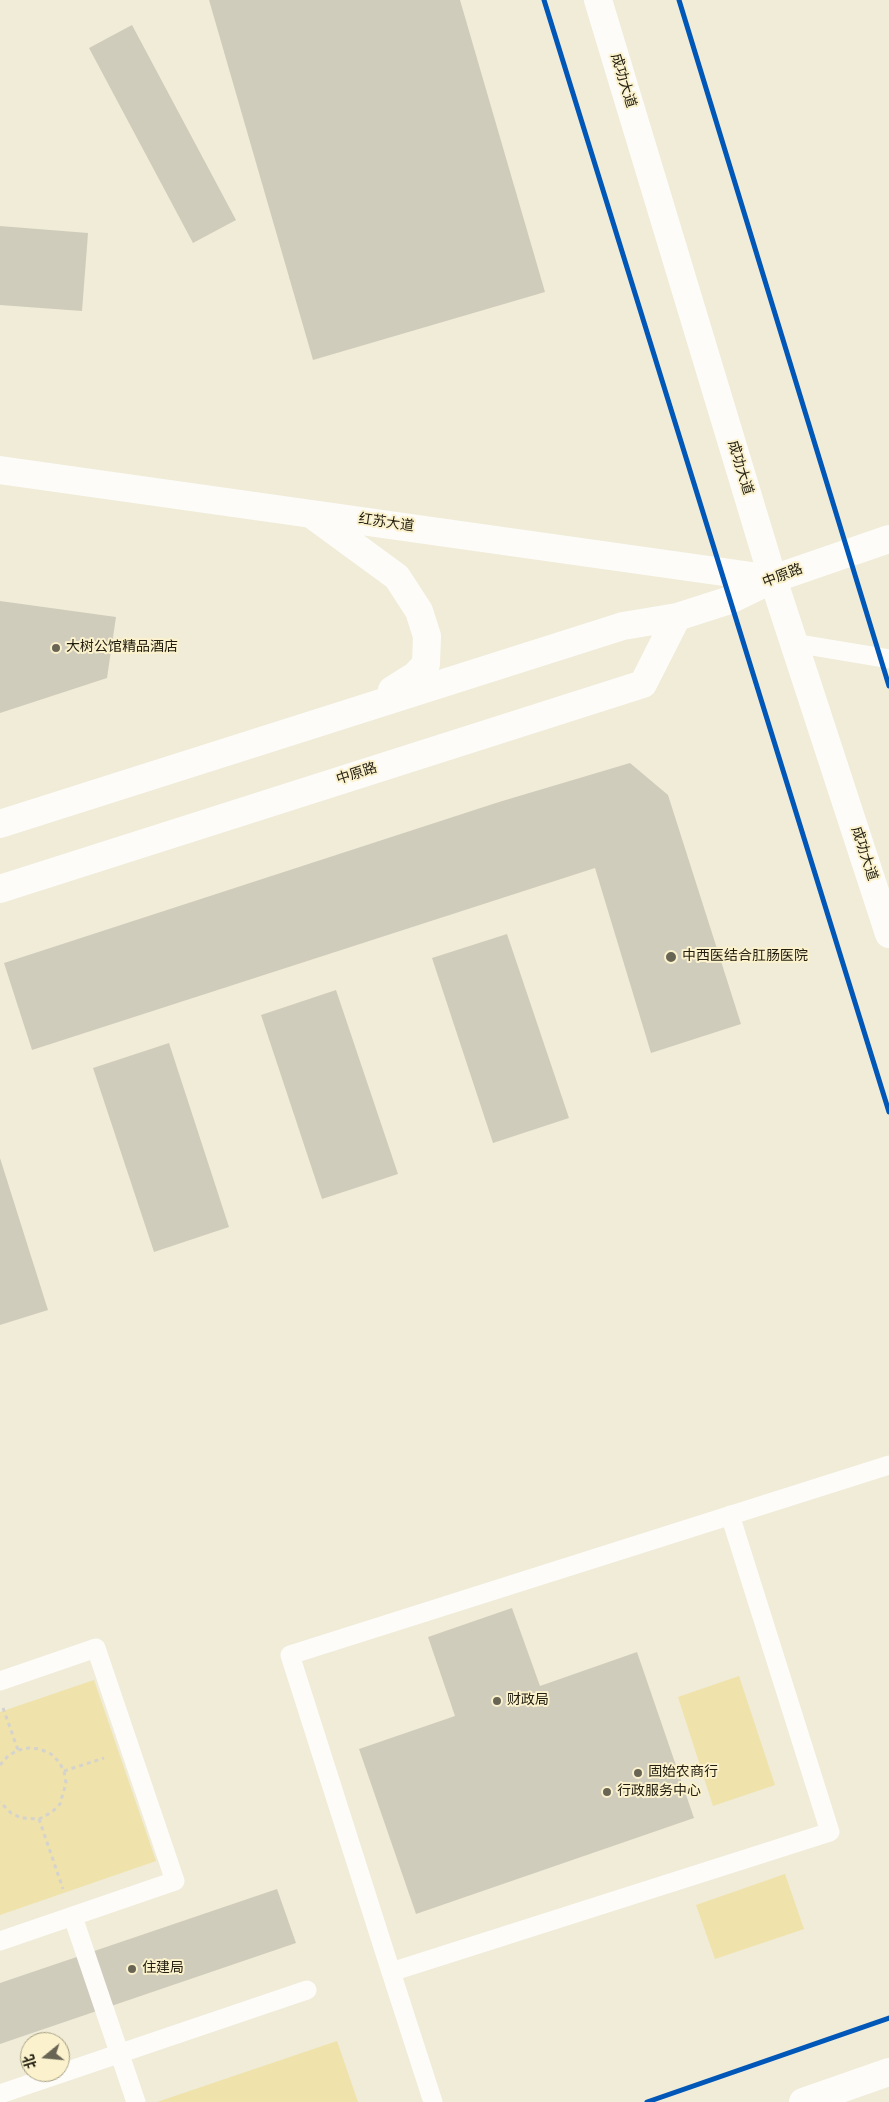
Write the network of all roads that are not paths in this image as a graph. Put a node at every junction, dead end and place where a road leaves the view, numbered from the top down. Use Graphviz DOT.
graph roads {
  1 [pos="598,0"];
  2 [pos="0,470"];
  3 [pos="310,514"];
  4 [pos="889,539"];
  5 [pos="773,579"];
  6 [pos="677,617"];
  7 [pos="794,643"];
  8 [pos="889,659"];
  9 [pos="363,708"];
  10 [pos="0,824"];
  11 [pos="0,889"];
  12 [pos="889,934"];
  13 [pos="889,1465"];
  14 [pos="730,1515"];
  15 [pos="0,1681"];
  16 [pos="72,1917"];
  17 [pos="0,1941"];
  18 [pos="391,1972"];
  19 [pos="307,1990"];
  20 [pos="120,2054"];
  21 [pos="889,2072"];
  22 [pos="0,2094"];
  23 [pos="136,2102"];
  24 [pos="433,2102"];
  25 [pos="803,2102"];
  1 -- 5 [label="main road, 成功大道"];
  2 -- 3 [label="main road, 红苏大道"];
  3 -- 5 [label="main road, 红苏大道"];
  3 -- 9 [label="main road"];
  4 -- 5 [label="main road, 中原路"];
  5 -- 6 [label="main road, 中原路"];
  5 -- 7 [label="main road, 成功大道"];
  6 -- 9 [label="main road, 中原路"];
  6 -- 11 [label="main road, 中原路"];
  7 -- 8 [label="lane"];
  7 -- 12 [label="main road, 成功大道"];
  9 -- 10 [label="main road, 中原路"];
  13 -- 14 [label="lane"];
  14 -- 18 [label="lane"];
  14 -- 18 [label="lane"];
  15 -- 16 [label="lane"];
  16 -- 17 [label="lane"];
  16 -- 20 [label="lane"];
  18 -- 24 [label="lane"];
  19 -- 20 [label="lane"];
  20 -- 22 [label="lane"];
  20 -- 23 [label="lane"];
  21 -- 25 [label="main road"];
}
